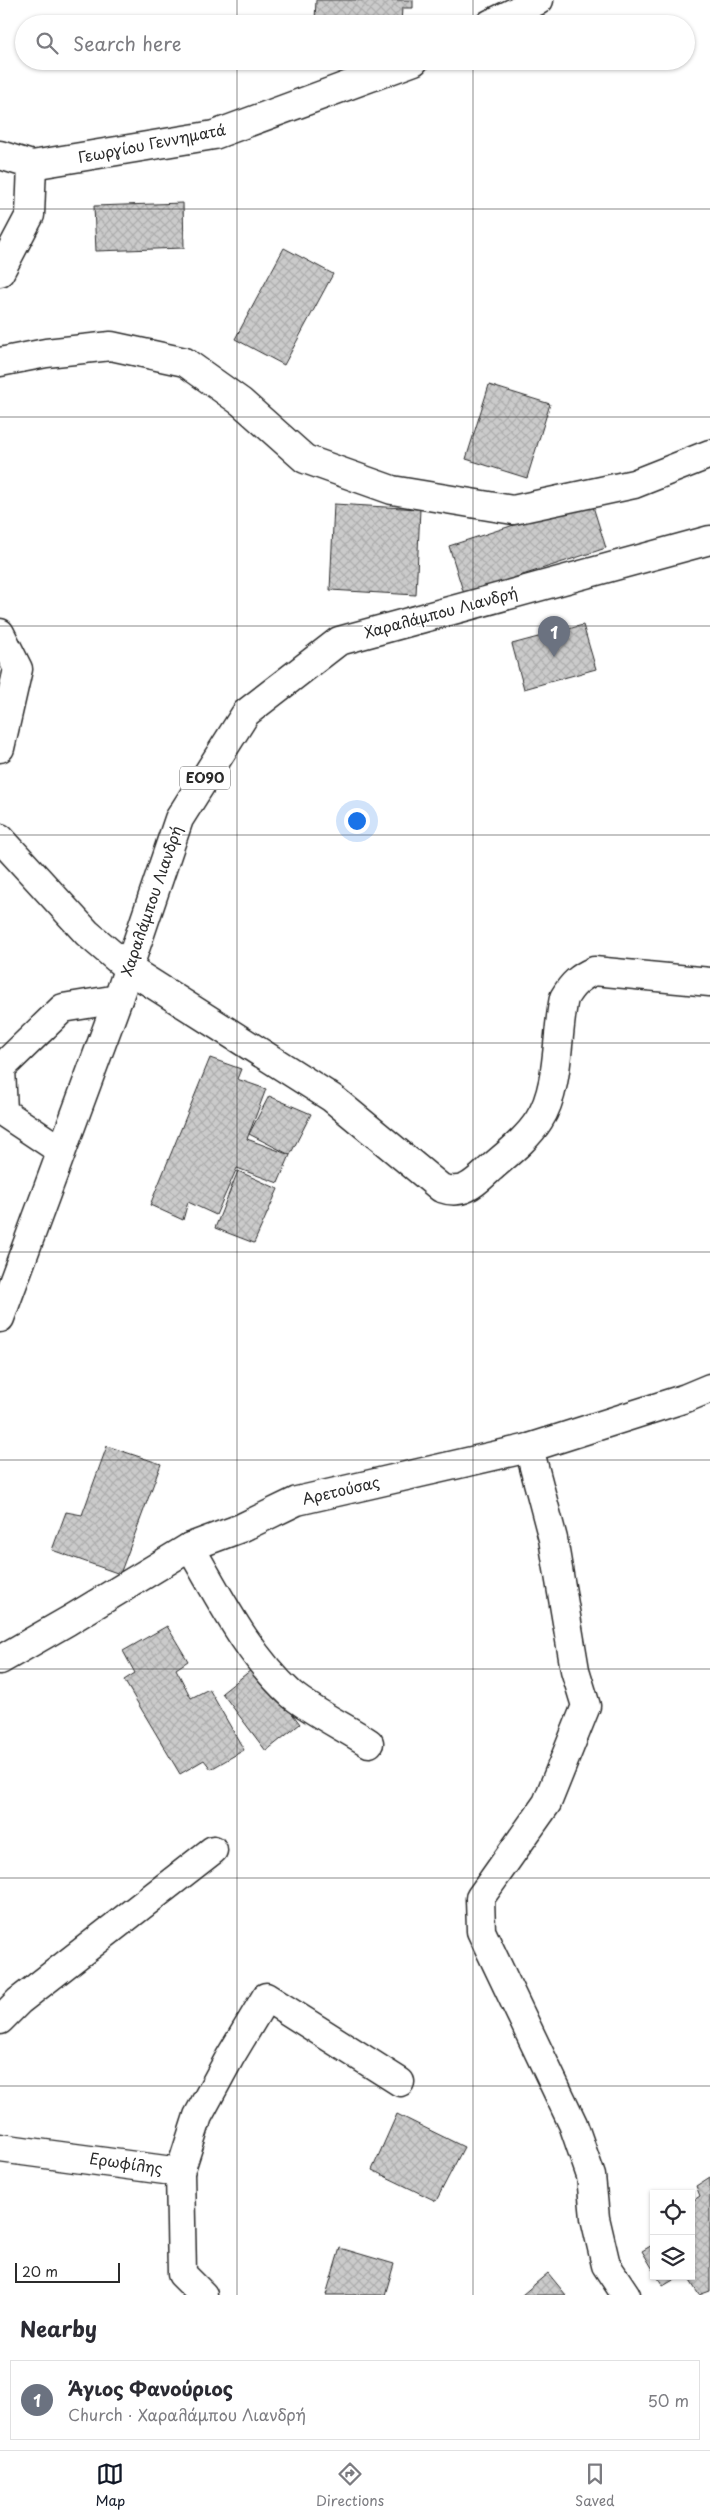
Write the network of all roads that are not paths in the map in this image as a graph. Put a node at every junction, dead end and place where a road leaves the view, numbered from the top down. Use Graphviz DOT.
graph roads {
  1 [pos="539,0"];
  2 [pos="508,15"];
  3 [pos="390,70"];
  4 [pos="0,155"];
  5 [pos="32,165"];
  6 [pos="0,272"];
  7 [pos="0,362"];
  8 [pos="710,454"];
  9 [pos="710,540"];
  10 [pos="0,634"];
  11 [pos="0,748"];
  12 [pos="0,838"];
  13 [pos="129,969"];
  14 [pos="710,982"];
  15 [pos="118,998"];
  16 [pos="60,1150"];
  17 [pos="0,1318"];
  18 [pos="710,1388"];
  19 [pos="529,1448"];
  20 [pos="190,1546"];
  21 [pos="0,1660"];
  22 [pos="369,1743"];
  23 [pos="213,1850"];
  24 [pos="0,2020"];
  25 [pos="400,2082"];
  26 [pos="0,2148"];
  27 [pos="180,2172"];
  28 [pos="203,2295"];
  29 [pos="626,2295"];
  1 -- 2 [label="street"];
  3 -- 5 [label="street, Γεωργίου Γεννηματά"];
  4 -- 5 [label="street, Γεωργίου Γεννηματά"];
  5 -- 6 [label="street"];
  7 -- 8 [label="street"];
  9 -- 13 [label="street, Χαραλάμπου Λιανδρή / ΕΟ90"];
  10 -- 11 [label="street"];
  12 -- 13 [label="street"];
  13 -- 14 [label="street"];
  13 -- 15 [label="street, Χαραλάμπου Λιανδρή / ΕΟ90"];
  15 -- 16 [label="street, Χαραλάμπου Λιανδρή / ΕΟ90"];
  15 -- 16 [label="street"];
  16 -- 17 [label="street, Χαραλάμπου Λιανδρή / ΕΟ90"];
  18 -- 19 [label="street, Αρετούσας"];
  19 -- 20 [label="street, Αρετούσας"];
  19 -- 29 [label="street"];
  20 -- 21 [label="street, Αρετούσας"];
  20 -- 22 [label="street"];
  23 -- 24 [label="street"];
  25 -- 27 [label="street"];
  26 -- 27 [label="street, Ερωφίλης"];
  27 -- 28 [label="street, Ερωφίλης"];
}
